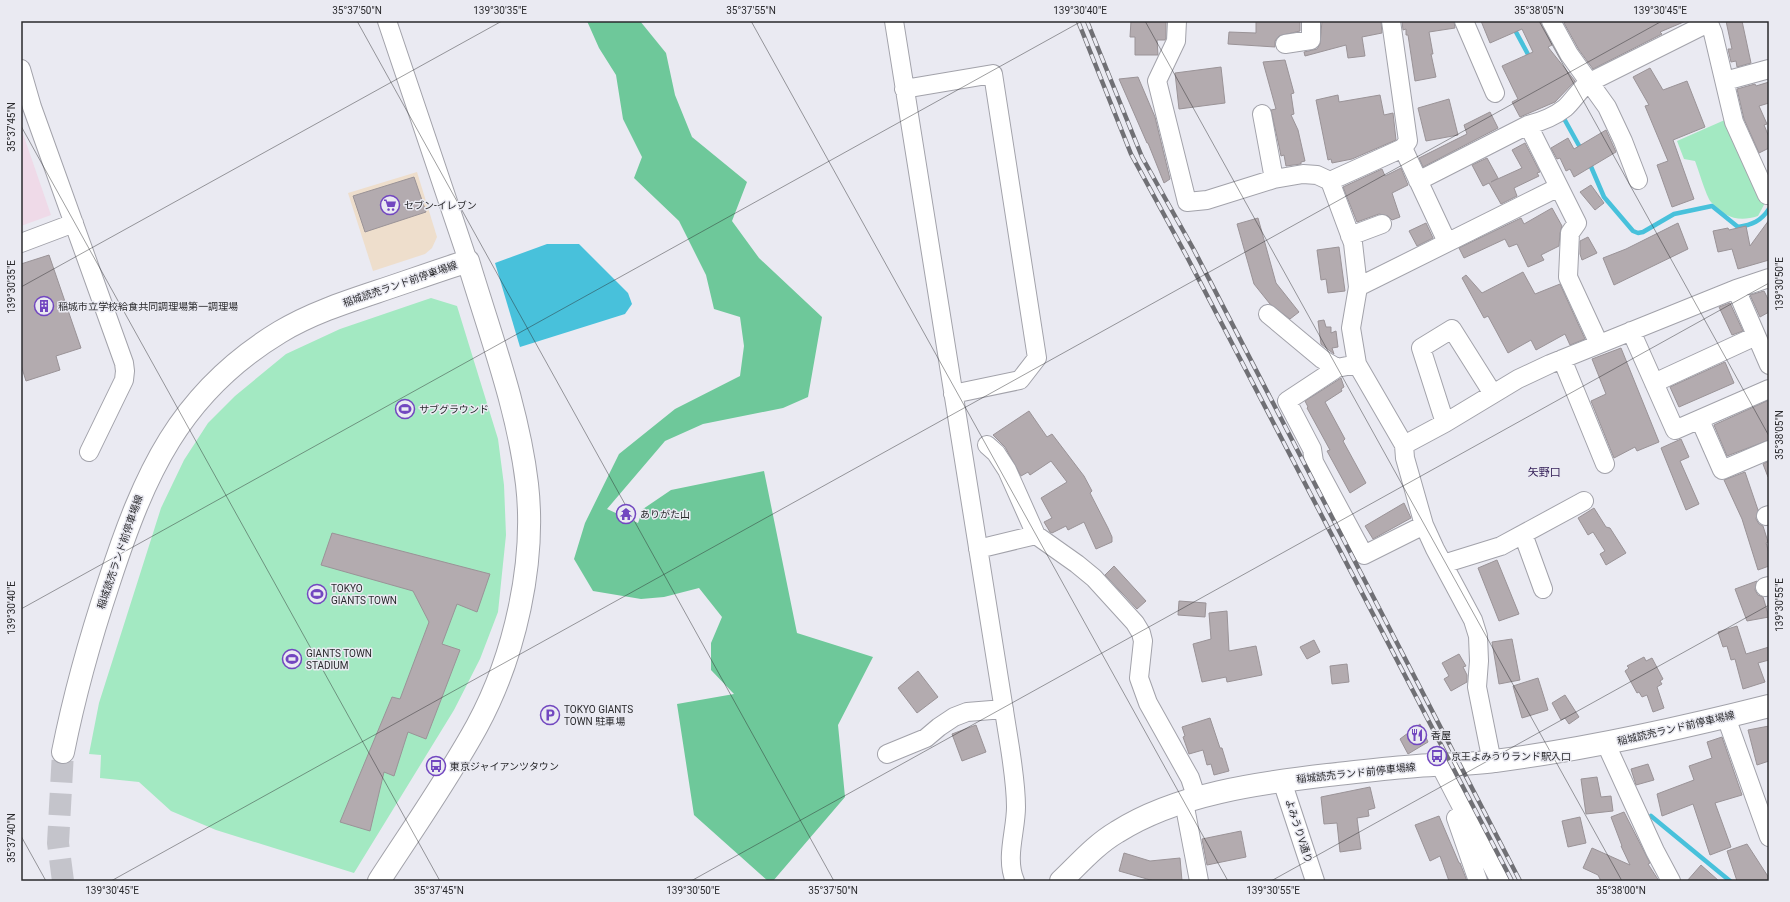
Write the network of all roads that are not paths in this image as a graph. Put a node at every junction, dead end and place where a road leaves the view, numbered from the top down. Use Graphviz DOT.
graph roads {
  1 [pos="387,21"];
  2 [pos="894,21"];
  3 [pos="1177,21"];
  4 [pos="1310,21"];
  5 [pos="1391,21"];
  6 [pos="1464,21"];
  7 [pos="1552,22"];
  8 [pos="1708,22"];
  9 [pos="1285,44"];
  10 [pos="21,69"];
  11 [pos="1769,69"];
  12 [pos="1725,81"];
  13 [pos="1588,83"];
  14 [pos="904,89"];
  15 [pos="1495,92"];
  16 [pos="1262,114"];
  17 [pos="1528,125"];
  18 [pos="1403,148"];
  19 [pos="1274,179"];
  20 [pos="1638,180"];
  21 [pos="1330,181"];
  22 [pos="1418,181"];
  23 [pos="1559,187"];
  24 [pos="1769,194"];
  25 [pos="74,223"];
  26 [pos="1382,224"];
  27 [pos="1350,236"];
  28 [pos="1447,242"];
  29 [pos="21,243"];
  30 [pos="468,261"];
  31 [pos="1769,278"];
  32 [pos="1358,287"];
  33 [pos="1736,289"];
  34 [pos="1268,314"];
  35 [pos="1631,332"];
  36 [pos="1756,336"];
  37 [pos="1599,344"];
  38 [pos="1562,359"];
  39 [pos="1357,364"];
  40 [pos="1769,365"];
  41 [pos="1337,368"];
  42 [pos="1654,383"];
  43 [pos="1769,389"];
  44 [pos="953,394"];
  45 [pos="1493,394"];
  46 [pos="1700,420"];
  47 [pos="1445,423"];
  48 [pos="987,445"];
  49 [pos="1404,445"];
  50 [pos="1769,450"];
  51 [pos="89,452"];
  52 [pos="1605,464"];
  53 [pos="1584,501"];
  54 [pos="1424,525"];
  55 [pos="1523,534"];
  56 [pos="1036,535"];
  57 [pos="978,549"];
  58 [pos="1442,564"];
  59 [pos="1543,589"];
  60 [pos="1769,706"];
  61 [pos="1004,708"];
  62 [pos="1726,716"];
  63 [pos="1606,744"];
  64 [pos="64,752"];
  65 [pos="887,754"];
  66 [pos="1492,762"];
  67 [pos="1436,765"];
  68 [pos="1282,781"];
  69 [pos="1191,800"];
  70 [pos="1769,837"];
  71 [pos="379,881"];
  72 [pos="1015,881"];
  73 [pos="1061,881"];
  74 [pos="1199,881"];
  75 [pos="1315,881"];
  76 [pos="1478,881"];
  77 [pos="1500,881"];
  78 [pos="1671,881"];
  1 -- 30 [label="street"];
  2 -- 14 [label="street"];
  3 -- 19 [label="street"];
  4 -- 9 [label="street"];
  5 -- 18 [label="street"];
  6 -- 15 [label="street"];
  7 -- 13 [label="street"];
  8 -- 12 [label="street"];
  8 -- 13 [label="street"];
  10 -- 25 [label="street"];
  11 -- 12 [label="street"];
  12 -- 24 [label="street"];
  13 -- 17 [label="street"];
  13 -- 20 [label="street"];
  14 -- 44 [label="street"];
  14 -- 44 [label="street"];
  16 -- 19 [label="street"];
  17 -- 22 [label="street"];
  17 -- 23 [label="street"];
  18 -- 21 [label="street"];
  18 -- 22 [label="street"];
  19 -- 21 [label="street"];
  21 -- 27 [label="street"];
  22 -- 28 [label="street"];
  23 -- 28 [label="street"];
  23 -- 37 [label="street"];
  25 -- 29 [label="street"];
  25 -- 51 [label="street"];
  26 -- 27 [label="street"];
  27 -- 32 [label="street"];
  28 -- 32 [label="street"];
  30 -- 64 [label="main road, 稲城読売ランド前停車場線"];
  30 -- 71 [label="main road, 稲城読売ランド前停車場線"];
  31 -- 33 [label="street"];
  32 -- 39 [label="street"];
  33 -- 35 [label="street"];
  33 -- 36 [label="street"];
  34 -- 41 [label="street"];
  35 -- 37 [label="street"];
  35 -- 42 [label="street"];
  36 -- 40 [label="street"];
  36 -- 42 [label="street"];
  37 -- 38 [label="street"];
  38 -- 45 [label="street"];
  38 -- 52 [label="street"];
  39 -- 41 [label="street"];
  39 -- 49 [label="street"];
  41 -- 54 [label="street"];
  42 -- 46 [label="street"];
  43 -- 46 [label="street"];
  44 -- 57 [label="street"];
  45 -- 47 [label="street"];
  45 -- 47 [label="street"];
  46 -- 50 [label="street"];
  47 -- 49 [label="street"];
  48 -- 56 [label="street"];
  49 -- 54 [label="street"];
  53 -- 55 [label="street"];
  54 -- 58 [label="street"];
  55 -- 58 [label="street"];
  55 -- 59 [label="street"];
  56 -- 57 [label="street"];
  56 -- 69 [label="street"];
  57 -- 61 [label="street"];
  58 -- 66 [label="street"];
  60 -- 62 [label="main road, 稲城読売ランド前停車場線"];
  61 -- 65 [label="street"];
  61 -- 72 [label="street"];
  62 -- 63 [label="main road, 稲城読売ランド前停車場線"];
  62 -- 70 [label="street"];
  63 -- 66 [label="main road, 稲城読売ランド前停車場線"];
  63 -- 78 [label="street"];
  66 -- 67 [label="main road, 稲城読売ランド前停車場線"];
  67 -- 68 [label="main road, 稲城読売ランド前停車場線"];
  67 -- 76 [label="street"];
  67 -- 77 [label="street"];
  68 -- 69 [label="main road, 稲城読売ランド前停車場線"];
  68 -- 75 [label="street, よみうりV通り"];
  69 -- 73 [label="main road, 稲城読売ランド前停車場線"];
  69 -- 74 [label="street"];
}
